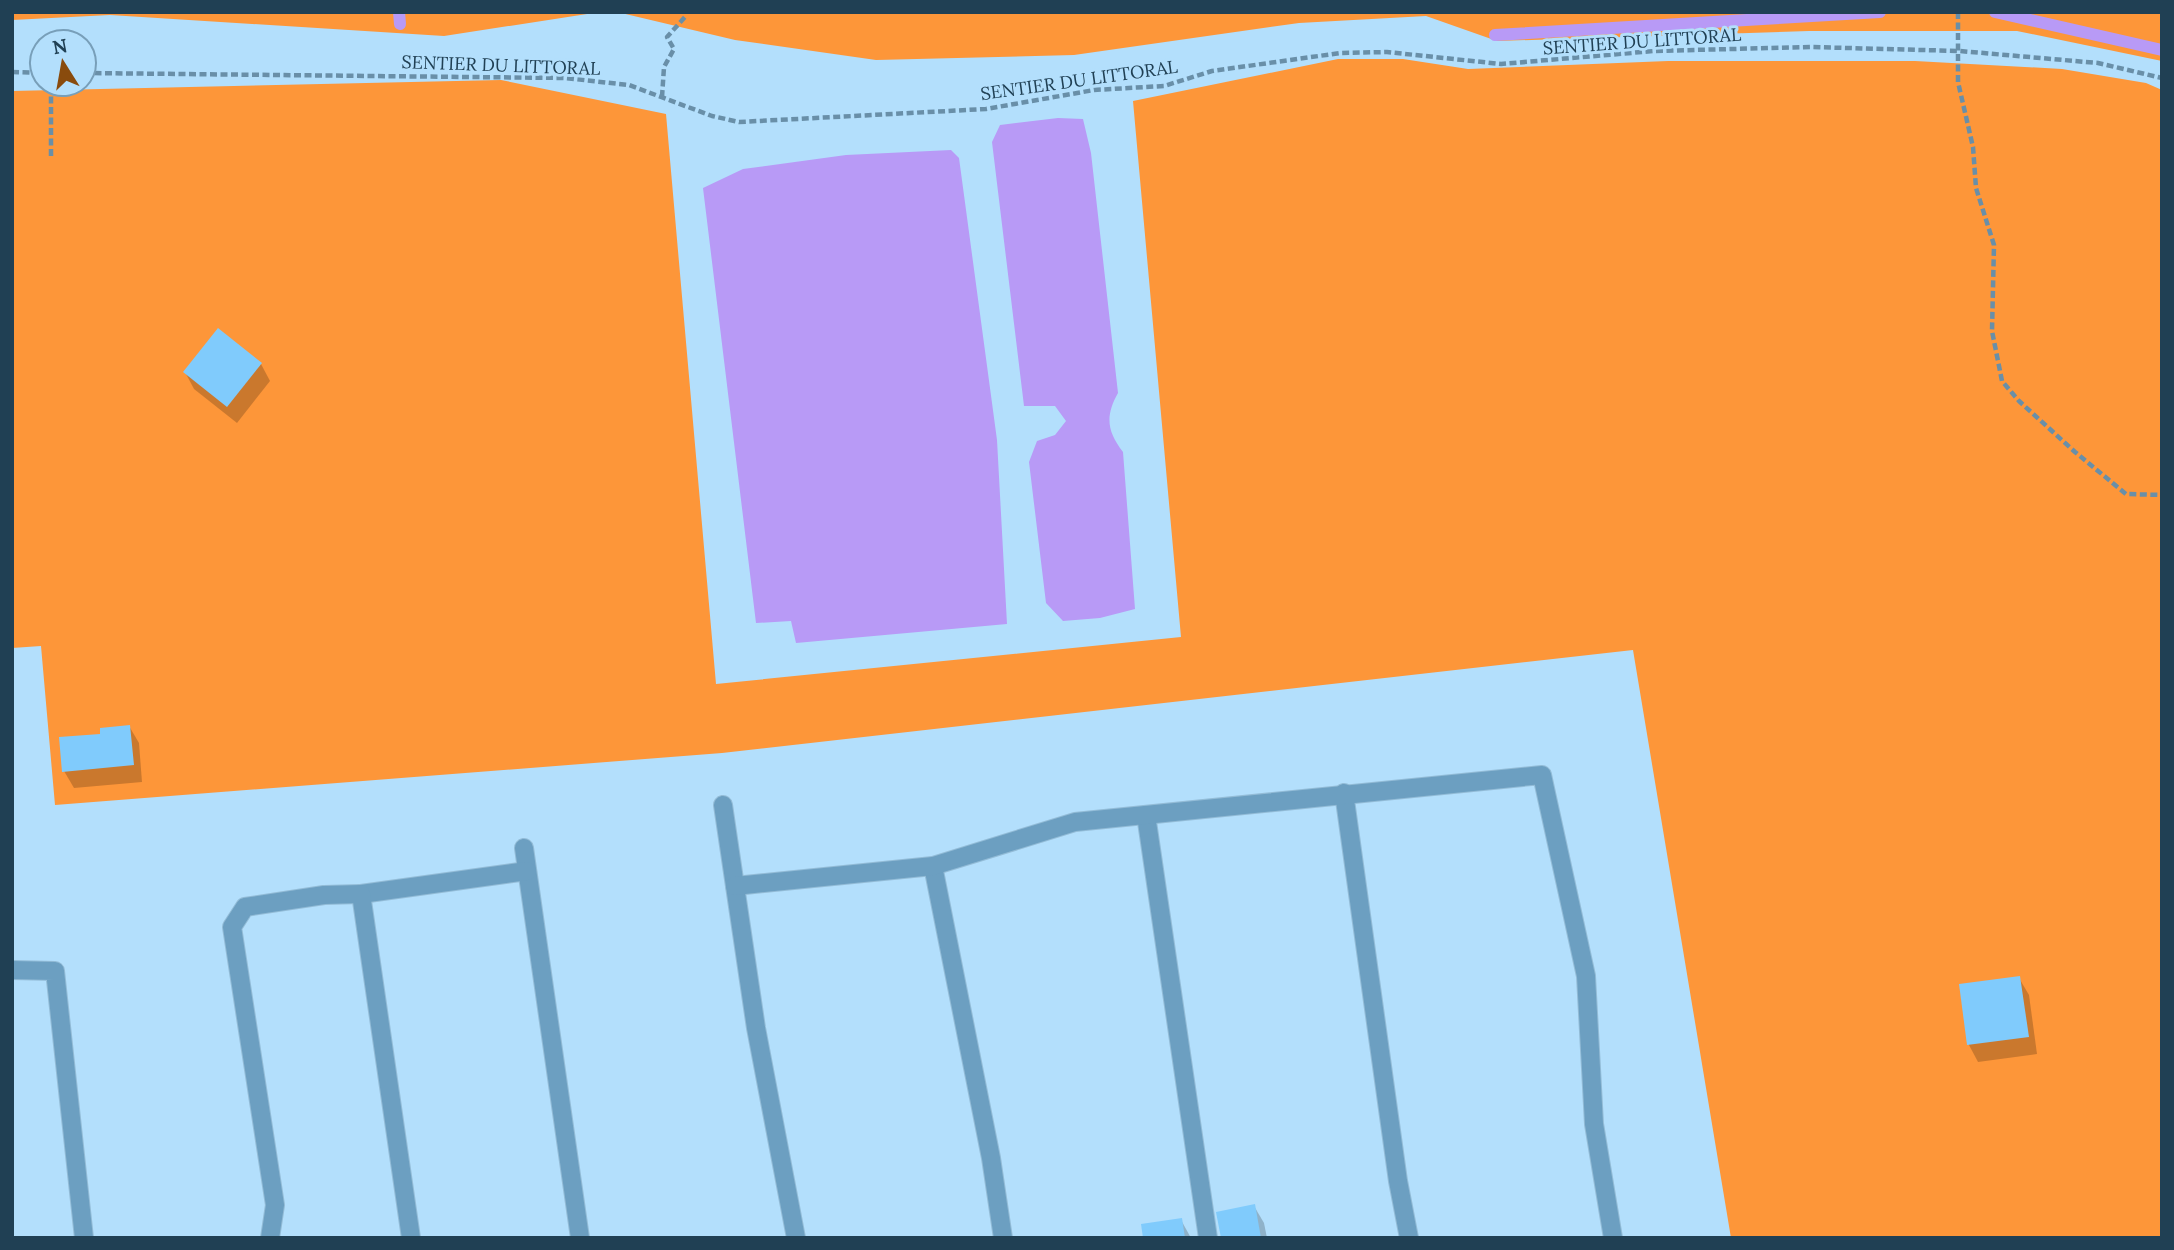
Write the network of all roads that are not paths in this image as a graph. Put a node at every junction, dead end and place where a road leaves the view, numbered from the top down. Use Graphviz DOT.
graph roads {
  1 [pos="1344,793"];
  2 [pos="723,805"];
  3 [pos="1146,815"];
  4 [pos="524,849"];
  5 [pos="933,866"];
  6 [pos="527,871"];
  7 [pos="735,886"];
  8 [pos="361,894"];
  9 [pos="12,970"];
  10 [pos="84,1238"];
  11 [pos="270,1238"];
  12 [pos="411,1238"];
  13 [pos="580,1238"];
  14 [pos="796,1238"];
  15 [pos="1003,1238"];
  16 [pos="1208,1238"];
  17 [pos="1409,1238"];
  18 [pos="1613,1238"];
  1 -- 3 [label="lane"];
  1 -- 17 [label="lane"];
  1 -- 18 [label="lane"];
  2 -- 7 [label="lane"];
  3 -- 5 [label="lane"];
  3 -- 16 [label="lane"];
  4 -- 6 [label="lane"];
  5 -- 7 [label="lane"];
  5 -- 15 [label="lane"];
  6 -- 8 [label="lane"];
  6 -- 13 [label="lane"];
  7 -- 14 [label="lane"];
  8 -- 11 [label="lane"];
  8 -- 12 [label="lane"];
  9 -- 10 [label="lane"];
}
